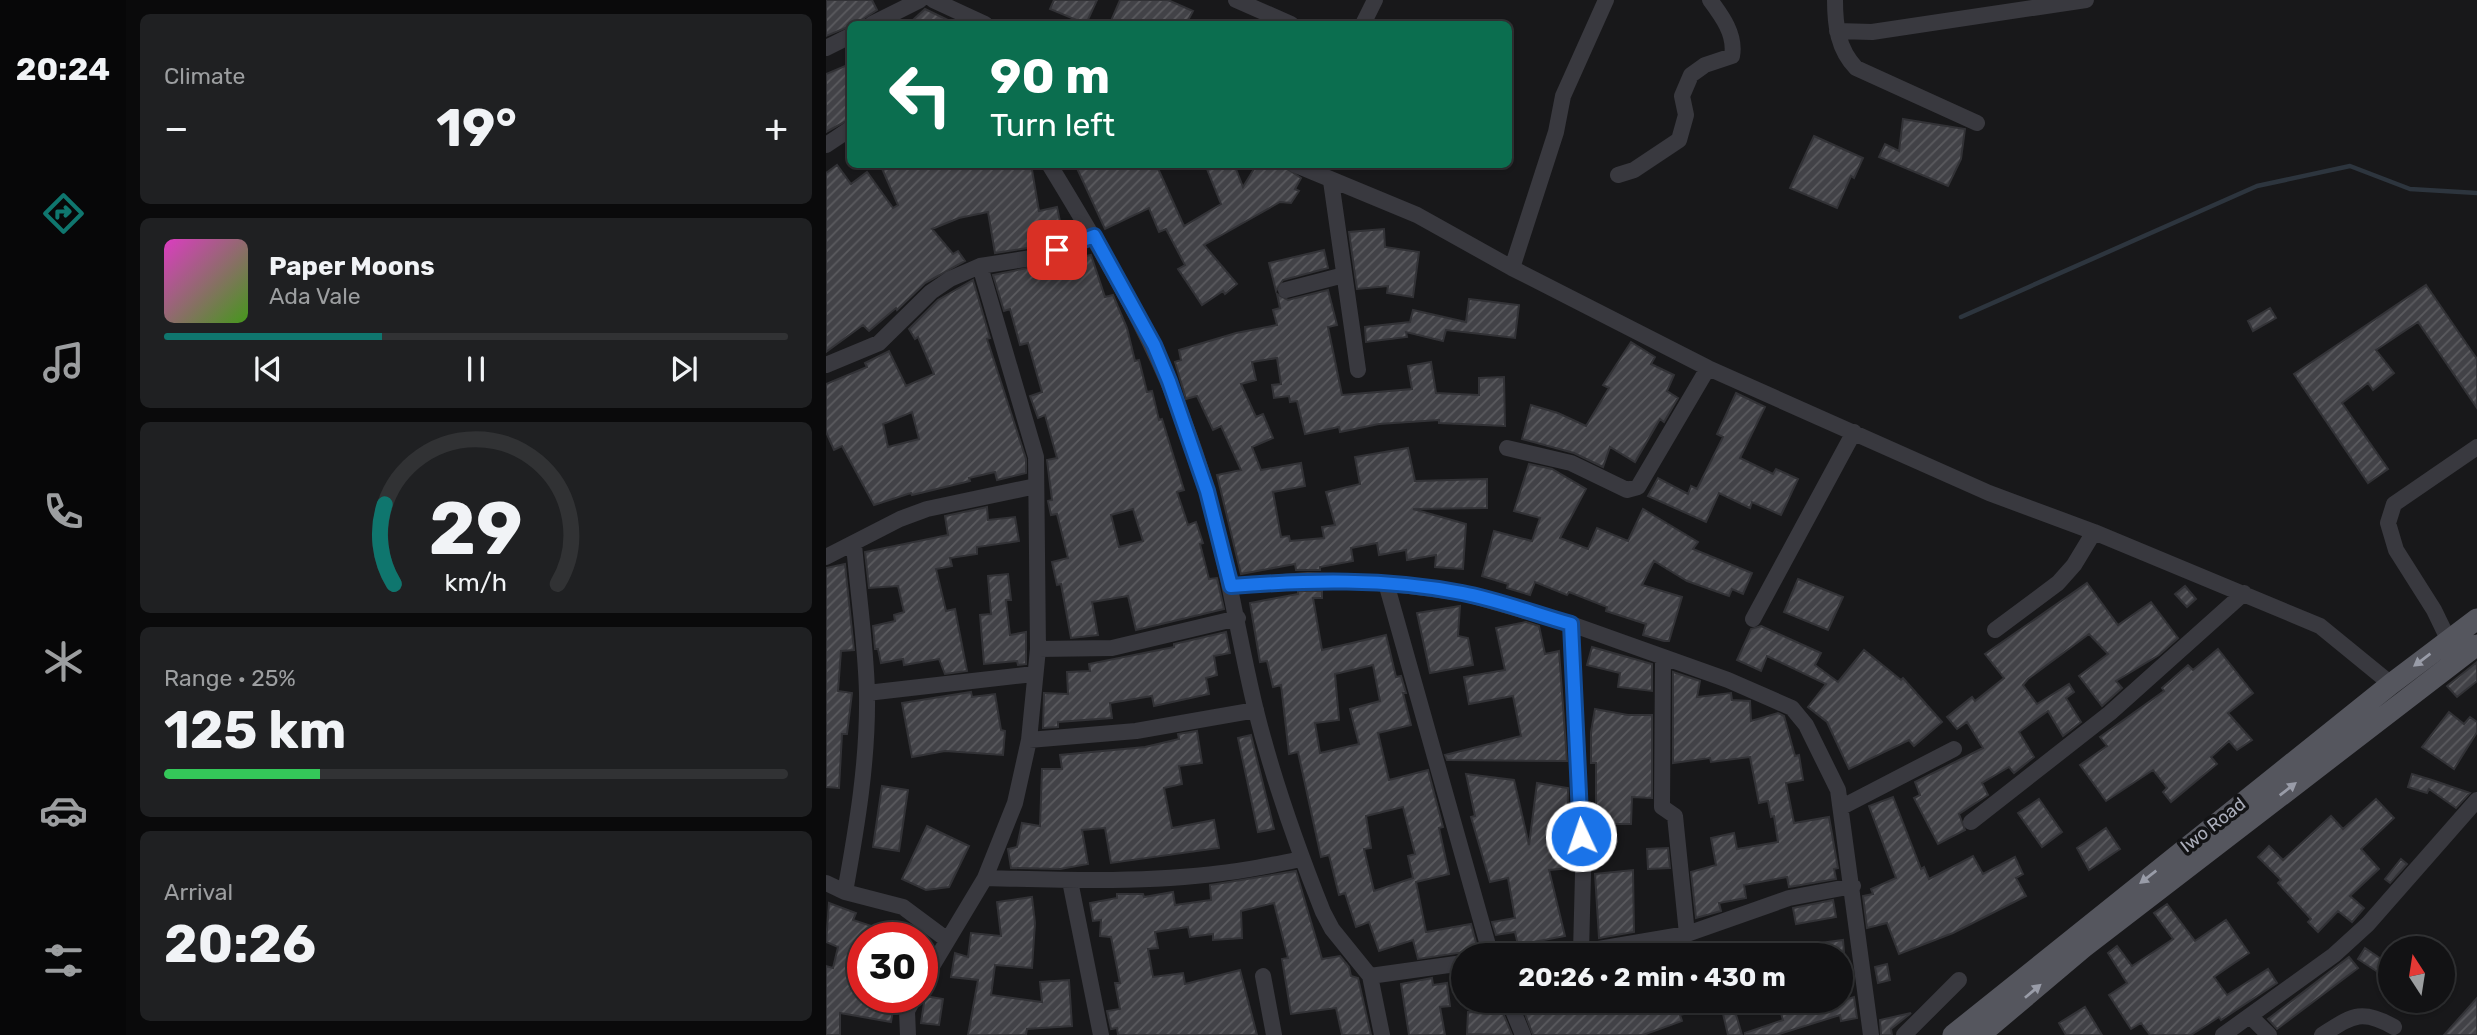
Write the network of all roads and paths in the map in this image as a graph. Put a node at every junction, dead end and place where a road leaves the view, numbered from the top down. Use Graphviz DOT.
graph roads {
  1 [pos="920,0"];
  2 [pos="933,0"];
  3 [pos="1236,0"];
  4 [pos="1375,0"];
  5 [pos="1606,0"];
  6 [pos="1710,0"];
  7 [pos="1835,0"];
  8 [pos="2086,0"];
  9 [pos="878,21"];
  10 [pos="978,21"];
  11 [pos="1283,21"];
  12 [pos="1364,21"];
  13 [pos="1837,31"];
  14 [pos="847,38"];
  15 [pos="826,48"];
  16 [pos="1977,123"];
  17 [pos="847,131"];
  18 [pos="826,145"];
  19 [pos="1052,168"];
  20 [pos="1303,168"];
  21 [pos="1618,175"];
  22 [pos="1331,181"];
  23 [pos="1094,236"];
  24 [pos="979,266"];
  25 [pos="1512,268"];
  26 [pos="1344,275"];
  27 [pos="1286,290"];
  28 [pos="826,365"];
  29 [pos="1708,368"];
  30 [pos="1358,370"];
  31 [pos="1854,432"];
  32 [pos="2477,447"];
  33 [pos="1507,448"];
  34 [pos="1036,486"];
  35 [pos="2094,532"];
  36 [pos="854,544"];
  37 [pos="826,557"];
  38 [pos="1386,583"];
  39 [pos="1231,586"];
  40 [pos="2244,593"];
  41 [pos="1238,618"];
  42 [pos="1753,619"];
  43 [pos="2477,620"];
  44 [pos="1571,624"];
  45 [pos="1995,630"];
  46 [pos="2449,641"];
  47 [pos="2477,645"];
  48 [pos="1038,649"];
  49 [pos="1662,658"];
  50 [pos="1034,674"];
  51 [pos="2391,684"];
  52 [pos="867,693"];
  53 [pos="1256,710"];
  54 [pos="1029,740"];
  55 [pos="1954,749"];
  56 [pos="2477,800"];
  57 [pos="1842,807"];
  58 [pos="1971,822"];
  59 [pos="1302,859"];
  60 [pos="985,878"];
  61 [pos="1070,881"];
  62 [pos="826,883"];
  63 [pos="1853,886"];
  64 [pos="845,892"];
  65 [pos="1687,934"];
  66 [pos="946,939"];
  67 [pos="1487,943"];
  68 [pos="1581,943"];
  69 [pos="1634,943"];
  70 [pos="2077,943"];
  71 [pos="938,954"];
  72 [pos="1451,965"];
  73 [pos="1263,976"];
  74 [pos="1370,976"];
  75 [pos="1959,980"];
  76 [pos="907,1013"];
  77 [pos="1514,1013"];
  78 [pos="2250,1016"];
  79 [pos="2394,1027"];
  80 [pos="908,1035"];
  81 [pos="1101,1035"];
  82 [pos="1274,1035"];
  83 [pos="1382,1035"];
  84 [pos="1522,1035"];
  85 [pos="1871,1035"];
  86 [pos="1904,1035"];
  87 [pos="1953,1035"];
  88 [pos="1980,1035"];
  89 [pos="2222,1035"];
  90 [pos="2269,1035"];
  91 [pos="2322,1035"];
  1 -- 9 [label="street"];
  2 -- 10 [label="street"];
  3 -- 11 [label="street"];
  4 -- 12 [label="street"];
  5 -- 25 [label="street"];
  6 -- 21 [label="street"];
  7 -- 13 [label="street"];
  8 -- 13 [label="street"];
  13 -- 16 [label="street"];
  14 -- 15 [label="street"];
  17 -- 18 [label="street"];
  19 -- 23 [label="street"];
  20 -- 22 [label="street"];
  22 -- 25 [label="street"];
  22 -- 26 [label="street"];
  23 -- 24 [label="street"];
  23 -- 39 [label="street"];
  24 -- 28 [label="street"];
  24 -- 34 [label="street"];
  25 -- 29 [label="street"];
  26 -- 27 [label="street"];
  26 -- 30 [label="street"];
  29 -- 31 [label="street"];
  29 -- 33 [label="street"];
  31 -- 35 [label="street"];
  31 -- 42 [label="street"];
  32 -- 46 [label="street"];
  34 -- 36 [label="street"];
  34 -- 48 [label="street"];
  35 -- 40 [label="street"];
  35 -- 45 [label="street"];
  36 -- 37 [label="street"];
  36 -- 52 [label="street"];
  38 -- 39 [label="street"];
  38 -- 44 [label="street"];
  38 -- 67 [label="street"];
  39 -- 41 [label="street"];
  40 -- 51 [label="street"];
  40 -- 58 [label="street"];
  41 -- 48 [label="street"];
  41 -- 53 [label="street"];
  43 -- 46 [label="main road, Iwo Road"];
  44 -- 49 [label="street"];
  44 -- 68 [label="street"];
  46 -- 51 [label="main road, Iwo Road, one-way"];
  70 -- 47 [label="main road, Iwo Road, one-way"];
  48 -- 50 [label="street"];
  49 -- 57 [label="street"];
  49 -- 65 [label="street"];
  50 -- 52 [label="street"];
  50 -- 54 [label="street"];
  51 -- 70 [label="main road, Iwo Road, one-way"];
  52 -- 64 [label="street"];
  53 -- 54 [label="street"];
  53 -- 59 [label="street"];
  54 -- 60 [label="street"];
  55 -- 57 [label="street"];
  56 -- 78 [label="street"];
  57 -- 63 [label="street"];
  59 -- 61 [label="street"];
  59 -- 74 [label="street"];
  60 -- 61 [label="street"];
  60 -- 66 [label="street"];
  61 -- 81 [label="street"];
  62 -- 64 [label="street"];
  63 -- 65 [label="street"];
  63 -- 85 [label="street"];
  64 -- 66 [label="street"];
  65 -- 69 [label="street"];
  66 -- 71 [label="street"];
  70 -- 87 [label="main road, Iwo Road"];
  88 -- 70 [label="main road, Iwo Road, one-way"];
  72 -- 74 [label="street"];
  73 -- 82 [label="street"];
  74 -- 83 [label="street"];
  75 -- 86 [label="street"];
  76 -- 80 [label="street"];
  77 -- 84 [label="street"];
  78 -- 89 [label="street"];
  78 -- 90 [label="street"];
  79 -- 91 [label="street"];
}
